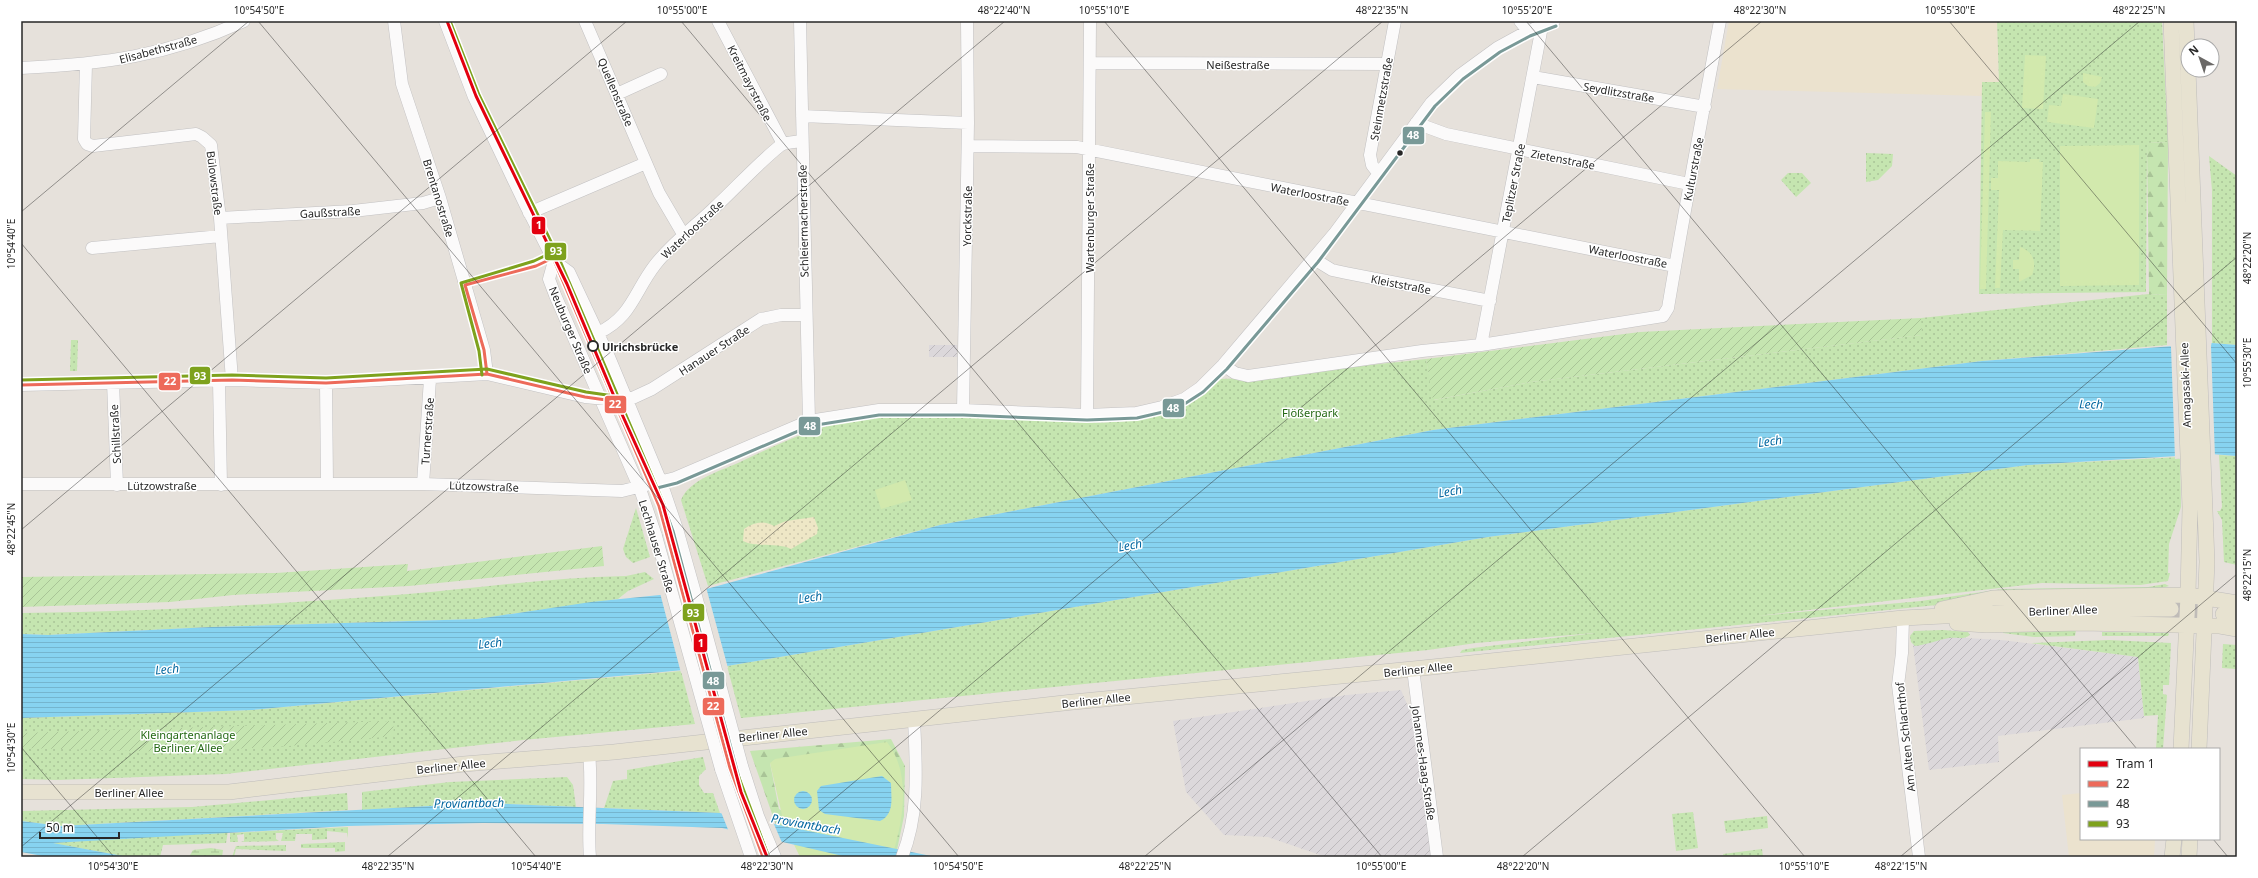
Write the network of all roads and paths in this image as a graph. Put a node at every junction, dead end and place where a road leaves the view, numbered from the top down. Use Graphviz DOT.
graph roads {
  1 [pos="244,21"];
  2 [pos="394,21"];
  3 [pos="445,21"];
  4 [pos="585,21"];
  5 [pos="718,21"];
  6 [pos="800,21"];
  7 [pos="967,21"];
  8 [pos="1090,21"];
  9 [pos="1395,21"];
  10 [pos="1520,21"];
  11 [pos="1554,21"];
  12 [pos="1720,21"];
  13 [pos="2171,21"];
  14 [pos="2186,21"];
  15 [pos="1543,23"];
  16 [pos="1528,31"];
  17 [pos="2187,38"];
  18 [pos="1090,63"];
  19 [pos="86,64"];
  20 [pos="1386,64"];
  21 [pos="21,68"];
  22 [pos="661,74"];
  23 [pos="1533,77"];
  24 [pos="2188,78"];
  25 [pos="617,94"];
  26 [pos="1705,107"];
  27 [pos="802,116"];
  28 [pos="968,123"];
  29 [pos="1416,123"];
  30 [pos="802,141"];
  31 [pos="782,144"];
  32 [pos="968,146"];
  33 [pos="1089,149"];
  34 [pos="1519,150"];
  35 [pos="646,163"];
  36 [pos="1379,174"];
  37 [pos="1689,184"];
  38 [pos="440,198"];
  39 [pos="1358,203"];
  40 [pos="530,213"];
  41 [pos="220,218"];
  42 [pos="1504,232"];
  43 [pos="683,234"];
  44 [pos="221,236"];
  45 [pos="92,248"];
  46 [pos="1314,259"];
  47 [pos="554,261"];
  48 [pos="1675,266"];
  49 [pos="1490,301"];
  50 [pos="806,315"];
  51 [pos="598,333"];
  52 [pos="1481,345"];
  53 [pos="1223,365"];
  54 [pos="487,374"];
  55 [pos="430,378"];
  56 [pos="232,380"];
  57 [pos="219,381"];
  58 [pos="113,382"];
  59 [pos="326,383"];
  60 [pos="21,385"];
  61 [pos="601,400"];
  62 [pos="626,401"];
  63 [pos="963,410"];
  64 [pos="1087,415"];
  65 [pos="809,421"];
  66 [pos="661,482"];
  67 [pos="21,484"];
  68 [pos="327,484"];
  69 [pos="423,484"];
  70 [pos="118,485"];
  71 [pos="221,485"];
  72 [pos="639,487"];
  73 [pos="2188,595"];
  74 [pos="2206,597"];
  75 [pos="2237,603"];
  76 [pos="2171,609"];
  77 [pos="1906,618"];
  78 [pos="2187,625"];
  79 [pos="2205,625"];
  80 [pos="2237,629"];
  81 [pos="1413,669"];
  82 [pos="914,719"];
  83 [pos="2181,748"];
  84 [pos="2199,748"];
  85 [pos="589,754"];
  86 [pos="21,792"];
  87 [pos="2174,840"];
  88 [pos="2190,840"];
  89 [pos="750,853"];
  90 [pos="773,853"];
  91 [pos="904,853"];
  92 [pos="590,857"];
  93 [pos="1437,857"];
  94 [pos="1919,857"];
  95 [pos="2172,857"];
  96 [pos="2189,857"];
  1 -- 19 [label="street, Elisabethstraße"];
  2 -- 38 [label="street, Brentanostraße"];
  3 -- 40 [label="street, Neuburger Straße"];
  4 -- 25 [label="street, Quellenstraße"];
  5 -- 31 [label="street, Kreitmayrstraße"];
  6 -- 27 [label="street, Schleiermacherstraße"];
  7 -- 28 [label="street, Yorckstraße"];
  8 -- 18 [label="street, Wartenburger Straße"];
  9 -- 20 [label="street, Steinmetzstraße"];
  10 -- 16 [label="street"];
  11 -- 15 [label="street, Lützowstraße"];
  12 -- 26 [label="street, Kulturstraße"];
  13 -- 73 [label="main road, Amagasaki-Allee"];
  14 -- 17 [label="main road, Amagasaki-Allee"];
  15 -- 16 [label="street, Lützowstraße"];
  15 -- 23 [label="street, Teplitzer Straße"];
  16 -- 29 [label="street, Lützowstraße"];
  18 -- 20 [label="street, Neißestraße"];
  18 -- 33 [label="street, Wartenburger Straße"];
  19 -- 21 [label="street, Elisabethstraße"];
  19 -- 41 [label="street, Bülowstraße"];
  20 -- 36 [label="street, Steinmetzstraße"];
  22 -- 25 [label="street"];
  23 -- 26 [label="street, Seydlitzstraße"];
  23 -- 34 [label="street, Teplitzer Straße"];
  24 -- 74 [label="main road, Amagasaki-Allee"];
  25 -- 35 [label="street, Quellenstraße"];
  26 -- 37 [label="street, Kulturstraße"];
  27 -- 28 [label="street"];
  27 -- 30 [label="street, Schleiermacherstraße"];
  28 -- 32 [label="street, Yorckstraße"];
  29 -- 34 [label="street, Zietenstraße"];
  29 -- 36 [label="street, Lützowstraße"];
  30 -- 31 [label="street"];
  30 -- 50 [label="street, Schleiermacherstraße"];
  31 -- 43 [label="street, Waterloostraße"];
  32 -- 33 [label="street, Waterloostraße"];
  32 -- 63 [label="street, Yorckstraße"];
  33 -- 39 [label="street, Waterloostraße"];
  33 -- 64 [label="street, Wartenburger Straße"];
  34 -- 37 [label="street, Zietenstraße"];
  34 -- 42 [label="street, Teplitzer Straße"];
  35 -- 40 [label="street"];
  35 -- 43 [label="street, Quellenstraße"];
  36 -- 39 [label="street, Lützowstraße"];
  37 -- 48 [label="street, Kulturstraße"];
  38 -- 41 [label="street, Gaußstraße"];
  38 -- 54 [label="street, Brentanostraße"];
  39 -- 42 [label="street, Waterloostraße"];
  39 -- 46 [label="street, Lützowstraße"];
  40 -- 47 [label="street, Neuburger Straße"];
  41 -- 44 [label="street, Bülowstraße"];
  42 -- 48 [label="street, Waterloostraße"];
  42 -- 49 [label="street, Teplitzer Straße"];
  43 -- 51 [label="street, Waterloostraße"];
  44 -- 45 [label="street"];
  44 -- 56 [label="street, Bülowstraße"];
  46 -- 49 [label="street, Kleiststraße"];
  46 -- 53 [label="street, Lützowstraße"];
  47 -- 51 [label="street, Neuburger Straße"];
  47 -- 61 [label="street, Neuburger Straße"];
  48 -- 52 [label="street, Kulturstraße"];
  49 -- 52 [label="street, Teplitzer Straße"];
  50 -- 62 [label="street, Hanauer Straße"];
  50 -- 65 [label="street, Schleiermacherstraße"];
  51 -- 62 [label="street, Neuburger Straße"];
  52 -- 53 [label="street"];
  53 -- 64 [label="street, Lützowstraße"];
  54 -- 55 [label="street"];
  54 -- 61 [label="street"];
  55 -- 59 [label="street"];
  55 -- 69 [label="street, Turnerstraße"];
  56 -- 57 [label="street"];
  56 -- 59 [label="street"];
  57 -- 58 [label="street"];
  57 -- 71 [label="street"];
  58 -- 60 [label="street"];
  58 -- 70 [label="street, Schillstraße"];
  59 -- 68 [label="street"];
  61 -- 62 [label="street"];
  61 -- 72 [label="street, Neuburger Straße"];
  62 -- 66 [label="street, Neuburger Straße"];
  63 -- 64 [label="street, Lützowstraße"];
  63 -- 65 [label="street, Lützowstraße"];
  65 -- 66 [label="street, Lützowstraße"];
  66 -- 72 [label="street, Lützowstraße"];
  66 -- 90 [label="street, Lechhauser Straße, bridge"];
  67 -- 70 [label="street, Lützowstraße"];
  68 -- 69 [label="street, Lützowstraße"];
  68 -- 71 [label="street, Lützowstraße"];
  69 -- 72 [label="street, Lützowstraße"];
  70 -- 71 [label="street, Lützowstraße"];
  72 -- 89 [label="street, Lechhauser Straße, bridge"];
  73 -- 74 [label="main road"];
  73 -- 77 [label="main road"];
  73 -- 78 [label="main road, Amagasaki-Allee"];
  74 -- 75 [label="main road"];
  74 -- 79 [label="main road, Amagasaki-Allee"];
  76 -- 77 [label="main road, Berliner Allee"];
  77 -- 78 [label="main road"];
  77 -- 81 [label="main road, Berliner Allee"];
  77 -- 94 [label="street, Am Alten Schlachthof"];
  78 -- 79 [label="main road"];
  78 -- 83 [label="main road, Amagasaki-Allee"];
  79 -- 80 [label="main road"];
  79 -- 84 [label="main road, Amagasaki-Allee"];
  81 -- 82 [label="main road, Berliner Allee"];
  81 -- 93 [label="street, Johannes-Haag-Straße"];
  82 -- 85 [label="main road, Berliner Allee"];
  82 -- 91 [label="street"];
  85 -- 86 [label="main road, Berliner Allee"];
  85 -- 92 [label="street"];
  87 -- 95 [label="main road"];
  88 -- 96 [label="main road"];
}
